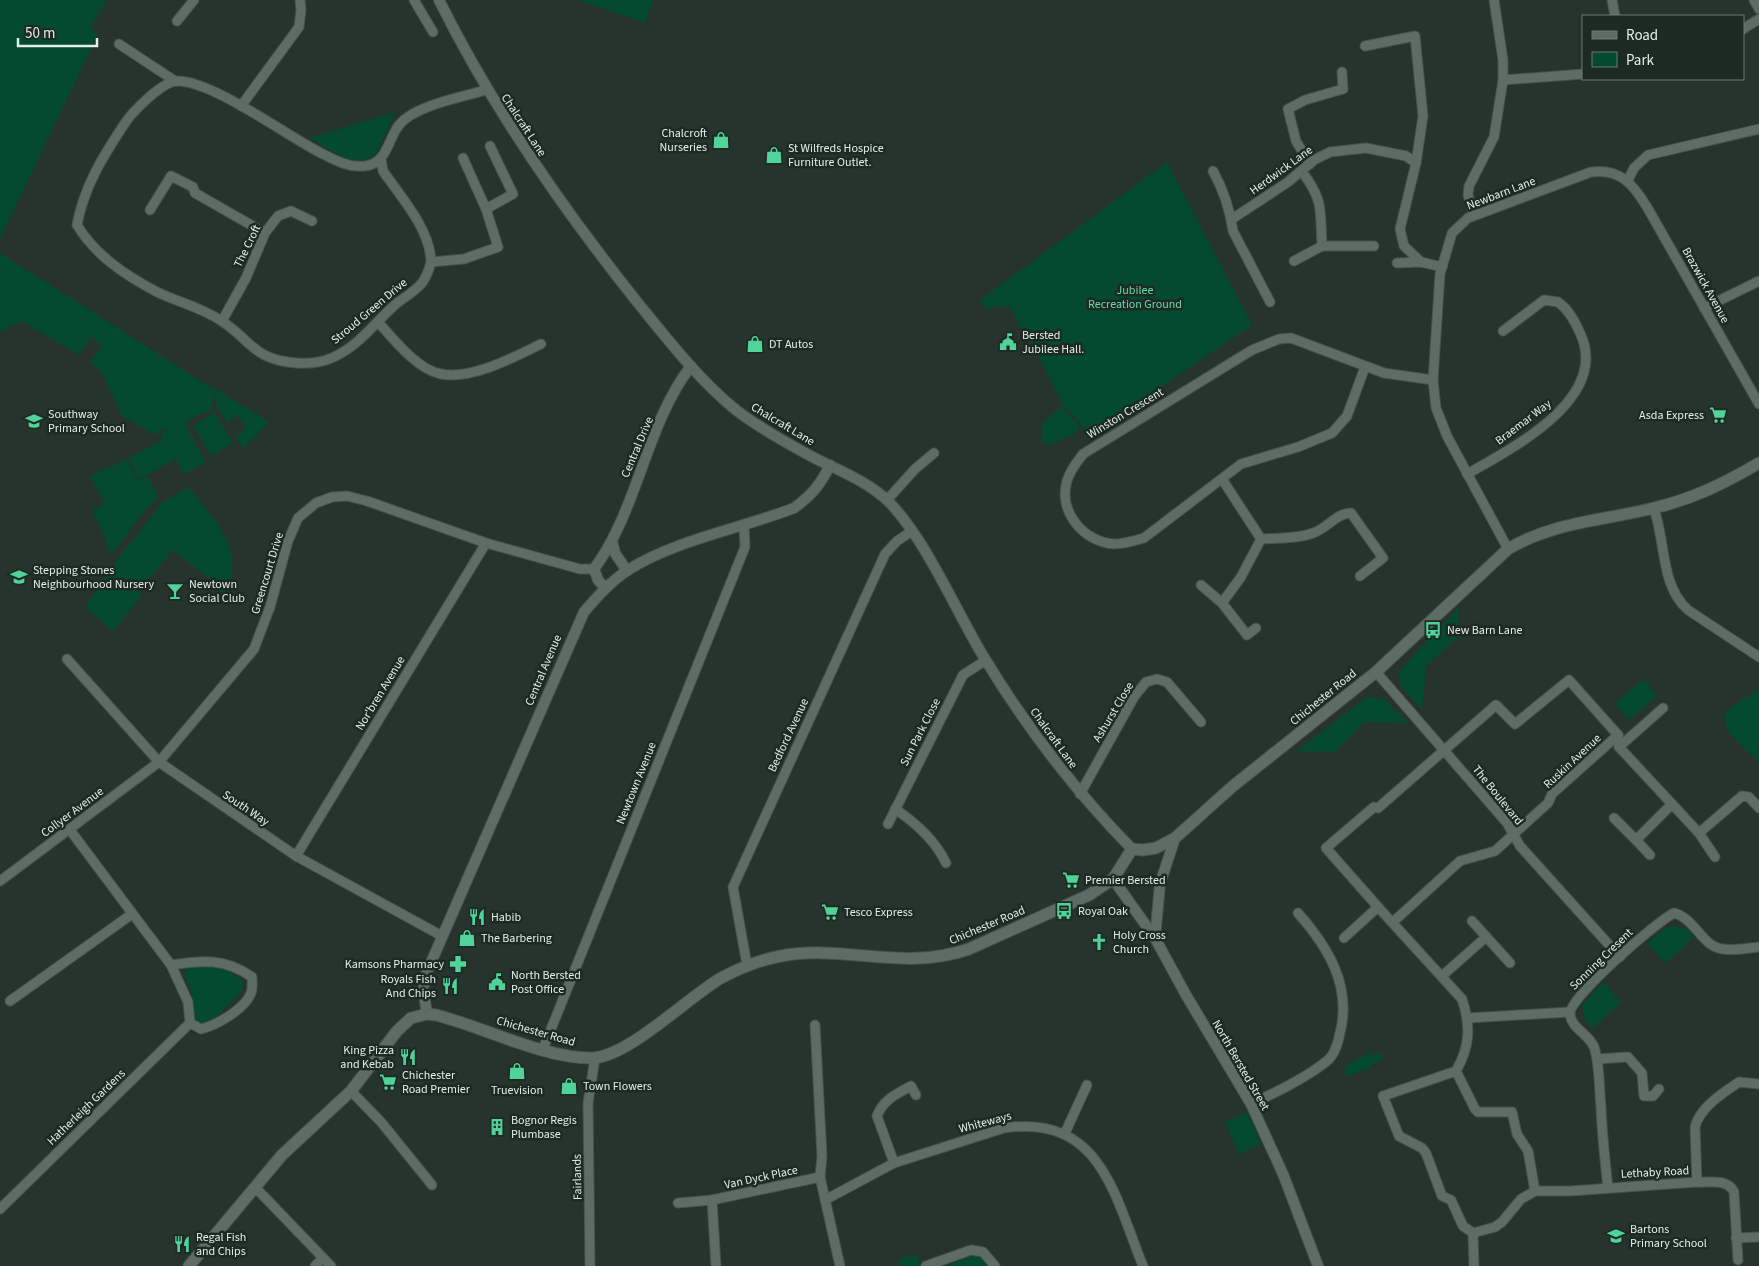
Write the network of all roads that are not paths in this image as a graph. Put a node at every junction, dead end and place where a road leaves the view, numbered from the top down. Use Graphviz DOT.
graph roads {
  1 [pos="194,0"];
  2 [pos="300,0"];
  3 [pos="414,0"];
  4 [pos="439,0"];
  5 [pos="1494,0"];
  6 [pos="1612,0"];
  7 [pos="1754,0"];
  8 [pos="1759,9"];
  9 [pos="1614,15"];
  10 [pos="1759,19"];
  11 [pos="177,22"];
  12 [pos="1744,28"];
  13 [pos="433,32"];
  14 [pos="119,44"];
  15 [pos="1365,46"];
  16 [pos="1342,72"];
  17 [pos="1582,74"];
  18 [pos="1503,80"];
  19 [pos="175,81"];
  20 [pos="486,90"];
  21 [pos="241,106"];
  22 [pos="1759,128"];
  23 [pos="490,146"];
  24 [pos="463,158"];
  25 [pos="381,159"];
  26 [pos="1310,164"];
  27 [pos="1416,164"];
  28 [pos="1213,171"];
  29 [pos="1302,172"];
  30 [pos="1628,180"];
  31 [pos="486,209"];
  32 [pos="150,210"];
  33 [pos="1474,215"];
  34 [pos="1232,219"];
  35 [pos="312,222"];
  36 [pos="266,233"];
  37 [pos="1322,246"];
  38 [pos="1374,246"];
  39 [pos="1294,261"];
  40 [pos="432,262"];
  41 [pos="1421,262"];
  42 [pos="1397,263"];
  43 [pos="1442,267"];
  44 [pos="1759,281"];
  45 [pos="1270,302"];
  46 [pos="1704,308"];
  47 [pos="222,321"];
  48 [pos="379,323"];
  49 [pos="1503,331"];
  50 [pos="541,344"];
  51 [pos="691,366"];
  52 [pos="1365,367"];
  53 [pos="1434,380"];
  54 [pos="1759,404"];
  55 [pos="934,453"];
  56 [pos="1759,463"];
  57 [pos="830,465"];
  58 [pos="1467,474"];
  59 [pos="1222,479"];
  60 [pos="887,500"];
  61 [pos="1654,509"];
  62 [pos="744,524"];
  63 [pos="912,531"];
  64 [pos="1261,539"];
  65 [pos="612,541"];
  66 [pos="486,543"];
  67 [pos="1508,549"];
  68 [pos="605,555"];
  69 [pos="617,557"];
  70 [pos="594,569"];
  71 [pos="627,571"];
  72 [pos="1360,576"];
  73 [pos="1201,585"];
  74 [pos="605,588"];
  75 [pos="1222,603"];
  76 [pos="1256,628"];
  77 [pos="1759,657"];
  78 [pos="67,659"];
  79 [pos="986,660"];
  80 [pos="1376,672"];
  81 [pos="1663,708"];
  82 [pos="1202,722"];
  83 [pos="1618,735"];
  84 [pos="1619,747"];
  85 [pos="1444,750"];
  86 [pos="159,762"];
  87 [pos="1080,794"];
  88 [pos="1671,805"];
  89 [pos="1759,808"];
  90 [pos="895,810"];
  91 [pos="1614,818"];
  92 [pos="888,824"];
  93 [pos="70,830"];
  94 [pos="1699,833"];
  95 [pos="1514,835"];
  96 [pos="1175,838"];
  97 [pos="1636,840"];
  98 [pos="1132,849"];
  99 [pos="1650,855"];
  100 [pos="296,856"];
  101 [pos="1715,857"];
  102 [pos="946,863"];
  103 [pos="1113,879"];
  104 [pos="0,881"];
  105 [pos="1378,907"];
  106 [pos="1298,913"];
  107 [pos="132,914"];
  108 [pos="1393,922"];
  109 [pos="1472,922"];
  110 [pos="442,936"];
  111 [pos="1486,937"];
  112 [pos="1155,938"];
  113 [pos="1344,938"];
  114 [pos="1759,947"];
  115 [pos="1620,957"];
  116 [pos="1510,963"];
  117 [pos="170,965"];
  118 [pos="747,965"];
  119 [pos="1442,976"];
  120 [pos="10,1001"];
  121 [pos="1570,1012"];
  122 [pos="426,1014"];
  123 [pos="1468,1018"];
  124 [pos="190,1023"];
  125 [pos="815,1025"];
  126 [pos="543,1049"];
  127 [pos="595,1058"];
  128 [pos="1597,1059"];
  129 [pos="1456,1071"];
  130 [pos="1759,1084"];
  131 [pos="1087,1085"];
  132 [pos="1660,1089"];
  133 [pos="352,1091"];
  134 [pos="916,1095"];
  135 [pos="1251,1104"];
  136 [pos="1065,1134"];
  137 [pos="894,1163"];
  138 [pos="820,1177"];
  139 [pos="1697,1182"];
  140 [pos="432,1185"];
  141 [pos="255,1188"];
  142 [pos="1608,1188"];
  143 [pos="1535,1191"];
  144 [pos="712,1200"];
  145 [pos="825,1200"];
  146 [pos="678,1203"];
  147 [pos="0,1209"];
  148 [pos="1473,1233"];
  149 [pos="1759,1237"];
  150 [pos="1736,1238"];
  151 [pos="323,1258"];
  152 [pos="1738,1260"];
  153 [pos="189,1266"];
  154 [pos="314,1266"];
  155 [pos="331,1266"];
  156 [pos="590,1266"];
  157 [pos="716,1266"];
  158 [pos="840,1266"];
  159 [pos="926,1266"];
  160 [pos="995,1266"];
  161 [pos="1143,1266"];
  162 [pos="1318,1266"];
  163 [pos="1474,1266"];
  1 -- 11 [label="street"];
  2 -- 21 [label="street"];
  3 -- 13 [label="street"];
  4 -- 20 [label="street, Chalcraft Lane"];
  5 -- 18 [label="street"];
  6 -- 9 [label="street"];
  7 -- 8 [label="street"];
  10 -- 12 [label="street"];
  14 -- 19 [label="street"];
  15 -- 27 [label="street"];
  16 -- 26 [label="street"];
  17 -- 18 [label="street"];
  18 -- 33 [label="street"];
  19 -- 21 [label="street"];
  19 -- 47 [label="street, Stroud Green Drive"];
  20 -- 25 [label="street"];
  20 -- 51 [label="street, Chalcraft Lane"];
  21 -- 25 [label="street"];
  22 -- 30 [label="street"];
  23 -- 31 [label="street"];
  24 -- 31 [label="street"];
  25 -- 40 [label="street"];
  26 -- 27 [label="street, Herdwick Lane"];
  26 -- 29 [label="street, Herdwick Lane"];
  27 -- 41 [label="street"];
  28 -- 34 [label="street"];
  29 -- 34 [label="street, Herdwick Lane"];
  29 -- 37 [label="street"];
  30 -- 33 [label="street, Newbarn Lane"];
  30 -- 46 [label="street, Brazwick Avenue"];
  31 -- 40 [label="street"];
  32 -- 36 [label="street"];
  33 -- 43 [label="street, Newbarn Lane"];
  34 -- 45 [label="street"];
  35 -- 36 [label="street, The Croft"];
  36 -- 47 [label="street, The Croft"];
  37 -- 38 [label="street"];
  37 -- 39 [label="street"];
  40 -- 48 [label="street, Stroud Green Drive"];
  41 -- 42 [label="street"];
  41 -- 43 [label="street"];
  43 -- 53 [label="street, Newbarn Lane"];
  44 -- 46 [label="street"];
  46 -- 54 [label="street, Brazwick Avenue"];
  47 -- 48 [label="street, Stroud Green Drive"];
  48 -- 50 [label="street"];
  49 -- 58 [label="street, Braemar Way"];
  51 -- 57 [label="street, Chalcraft Lane"];
  51 -- 65 [label="street, Central Drive"];
  52 -- 53 [label="street, Winston Crescent"];
  52 -- 59 [label="street, Winston Crescent"];
  52 -- 59 [label="street, Winston Crescent"];
  53 -- 58 [label="street, Newbarn Lane"];
  55 -- 60 [label="street"];
  56 -- 61 [label="main road, Chichester Road"];
  57 -- 60 [label="street, Chalcraft Lane"];
  57 -- 62 [label="street, Central Avenue"];
  58 -- 67 [label="street, Newbarn Lane"];
  59 -- 64 [label="street"];
  60 -- 63 [label="street, Chalcraft Lane"];
  61 -- 67 [label="main road, Chichester Road"];
  61 -- 77 [label="street"];
  62 -- 71 [label="street, Central Avenue"];
  62 -- 126 [label="street, Newtown Avenue"];
  63 -- 79 [label="street, Chalcraft Lane"];
  63 -- 118 [label="street, Bedford Avenue"];
  64 -- 72 [label="street"];
  64 -- 75 [label="street"];
  65 -- 68 [label="street, Central Drive"];
  65 -- 69 [label="street"];
  66 -- 70 [label="street, Greencourt Drive"];
  66 -- 86 [label="street, Greencourt Drive"];
  66 -- 100 [label="street, Nor'bren Avenue"];
  67 -- 80 [label="main road, Chichester Road"];
  68 -- 69 [label="street"];
  68 -- 70 [label="street, Central Drive"];
  69 -- 71 [label="street"];
  70 -- 74 [label="street"];
  71 -- 74 [label="street, Central Avenue"];
  73 -- 75 [label="street"];
  74 -- 110 [label="street, Central Avenue"];
  75 -- 76 [label="street"];
  78 -- 86 [label="street, South Way"];
  79 -- 87 [label="street, Chalcraft Lane"];
  79 -- 90 [label="street, Sun Park Close"];
  80 -- 85 [label="street, The Boulevard"];
  80 -- 96 [label="main road, Chichester Road"];
  81 -- 84 [label="street, Ruskin Avenue"];
  82 -- 87 [label="street, Ashurst Close"];
  83 -- 84 [label="street, Ruskin Avenue"];
  83 -- 85 [label="street"];
  83 -- 95 [label="street, Ruskin Avenue"];
  84 -- 88 [label="street, Ruskin Avenue"];
  85 -- 95 [label="street, The Boulevard"];
  85 -- 105 [label="street"];
  86 -- 93 [label="street, Collyer Avenue"];
  86 -- 100 [label="street, South Way"];
  87 -- 98 [label="street, Chalcraft Lane"];
  88 -- 94 [label="street, Ruskin Avenue"];
  88 -- 97 [label="street"];
  89 -- 94 [label="street"];
  90 -- 92 [label="street, Sun Park Close"];
  90 -- 102 [label="street"];
  91 -- 97 [label="street"];
  93 -- 104 [label="street, Collyer Avenue"];
  93 -- 107 [label="street"];
  94 -- 101 [label="street, Ruskin Avenue"];
  95 -- 108 [label="street, Ruskin Avenue"];
  95 -- 115 [label="street, The Boulevard"];
  96 -- 98 [label="main road, Chichester Road"];
  96 -- 112 [label="street"];
  97 -- 99 [label="street"];
  98 -- 103 [label="main road, Chichester Road"];
  100 -- 110 [label="street, South Way"];
  103 -- 112 [label="street, North Bersted Street"];
  103 -- 118 [label="main road, Chichester Road"];
  105 -- 108 [label="street"];
  105 -- 113 [label="street"];
  106 -- 135 [label="street"];
  107 -- 117 [label="street"];
  107 -- 120 [label="street"];
  108 -- 119 [label="street"];
  109 -- 111 [label="street"];
  110 -- 122 [label="street, Central Avenue"];
  111 -- 116 [label="street"];
  111 -- 119 [label="street"];
  112 -- 135 [label="street, North Bersted Street"];
  114 -- 115 [label="street, Sonning Cresent"];
  115 -- 121 [label="street, Sonning Cresent"];
  117 -- 124 [label="street"];
  117 -- 124 [label="street"];
  118 -- 127 [label="main road, Chichester Road"];
  119 -- 123 [label="street"];
  121 -- 123 [label="street"];
  121 -- 128 [label="street"];
  122 -- 126 [label="main road, Chichester Road"];
  122 -- 133 [label="main road"];
  123 -- 129 [label="street"];
  124 -- 147 [label="street, Hatherleigh Gardens"];
  125 -- 138 [label="street"];
  126 -- 127 [label="main road, Chichester Road"];
  127 -- 156 [label="street, Fairlands"];
  128 -- 132 [label="street"];
  128 -- 142 [label="street"];
  129 -- 143 [label="street"];
  129 -- 148 [label="street"];
  130 -- 139 [label="street, Lethaby Road"];
  131 -- 136 [label="street"];
  133 -- 140 [label="street"];
  133 -- 141 [label="main road"];
  134 -- 137 [label="street"];
  135 -- 162 [label="street, North Bersted Street"];
  136 -- 137 [label="street, Whiteways"];
  136 -- 161 [label="street, Whiteways"];
  137 -- 145 [label="street, Whiteways"];
  138 -- 144 [label="street, Van Dyck Place"];
  138 -- 145 [label="street"];
  139 -- 142 [label="street, Lethaby Road"];
  139 -- 150 [label="street"];
  141 -- 151 [label="street"];
  141 -- 153 [label="main road"];
  142 -- 143 [label="street, Lethaby Road"];
  143 -- 148 [label="street"];
  144 -- 146 [label="street"];
  144 -- 157 [label="street, Van Dyck Place"];
  145 -- 158 [label="street"];
  148 -- 163 [label="street"];
  149 -- 150 [label="street"];
  150 -- 152 [label="street"];
  151 -- 154 [label="street"];
  151 -- 155 [label="street"];
  159 -- 160 [label="street"];
}
